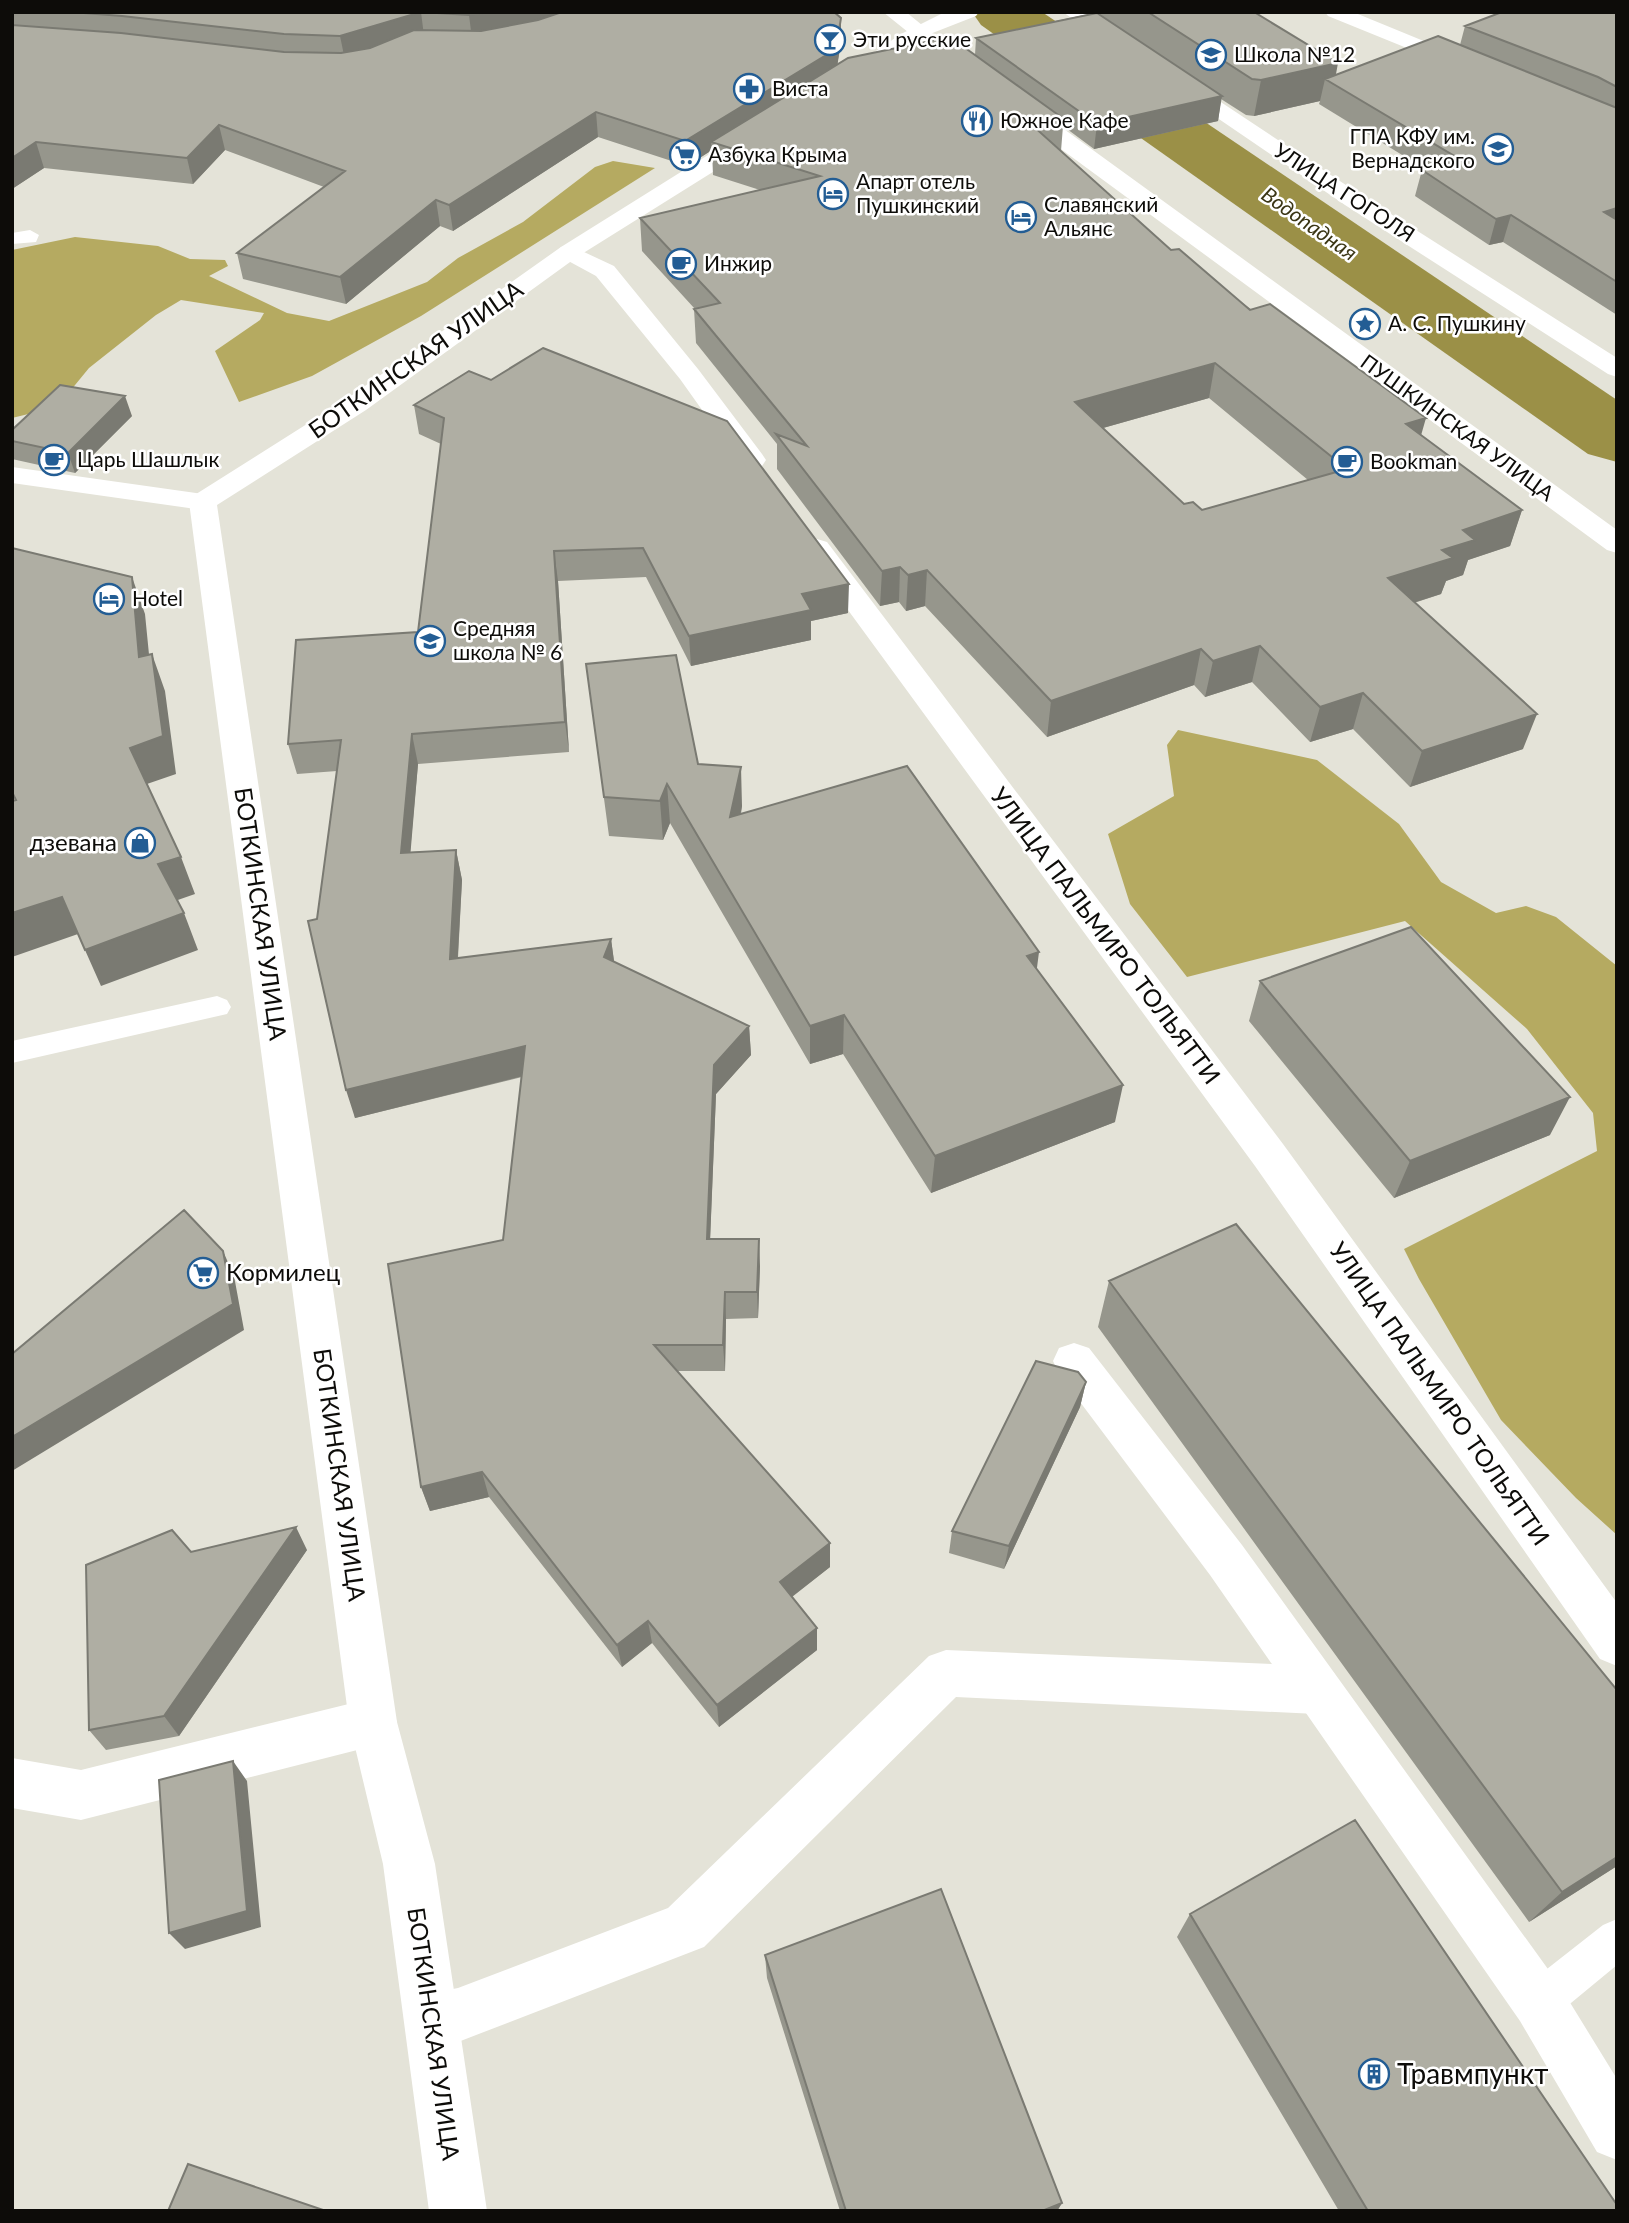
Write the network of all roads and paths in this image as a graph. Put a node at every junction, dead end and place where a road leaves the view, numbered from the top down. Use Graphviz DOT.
graph roads {
  1 [pos="1073,12"];
  2 [pos="1335,12"];
  3 [pos="962,14"];
  4 [pos="905,23"];
  5 [pos="1136,55"];
  6 [pos="1159,70"];
  7 [pos="1481,72"];
  8 [pos="824,93"];
  9 [pos="789,114"];
  10 [pos="569,252"];
  11 [pos="1617,369"];
  12 [pos="12,475"];
  13 [pos="203,502"];
  14 [pos="1617,544"];
  15 [pos="217,1007"];
  16 [pos="12,1052"];
  17 [pos="1074,1361"];
  18 [pos="1617,1643"];
  19 [pos="1317,1690"];
  20 [pos="373,1722"];
  21 [pos="12,1783"];
  22 [pos="1617,1939"];
  23 [pos="1539,2002"];
  24 [pos="432,2020"];
  25 [pos="1617,2132"];
  26 [pos="458,2211"];
  1 -- 5 [label="street"];
  2 -- 7 [label="street"];
  3 -- 4 [label="street"];
  4 -- 8 [label="street"];
  4 -- 14 [label="street, ПУШКИНСКАЯ УЛИЦА"];
  6 -- 11 [label="street, УЛИЦА ГОГОЛЯ"];
  9 -- 10 [label="street, БОТКИНСКАЯ УЛИЦА"];
  10 -- 13 [label="street, БОТКИНСКАЯ УЛИЦА"];
  10 -- 18 [label="street, УЛИЦА ПАЛЬМИРО ТОЛЬЯТТИ"];
  12 -- 13 [label="street"];
  13 -- 20 [label="street, БОТКИНСКАЯ УЛИЦА"];
  15 -- 16 [label="lane"];
  17 -- 19 [label="street"];
  19 -- 23 [label="street"];
  19 -- 24 [label="street"];
  20 -- 21 [label="street"];
  20 -- 24 [label="street, БОТКИНСКАЯ УЛИЦА"];
  22 -- 23 [label="lane"];
  23 -- 25 [label="street"];
  24 -- 26 [label="street, БОТКИНСКАЯ УЛИЦА"];
}
